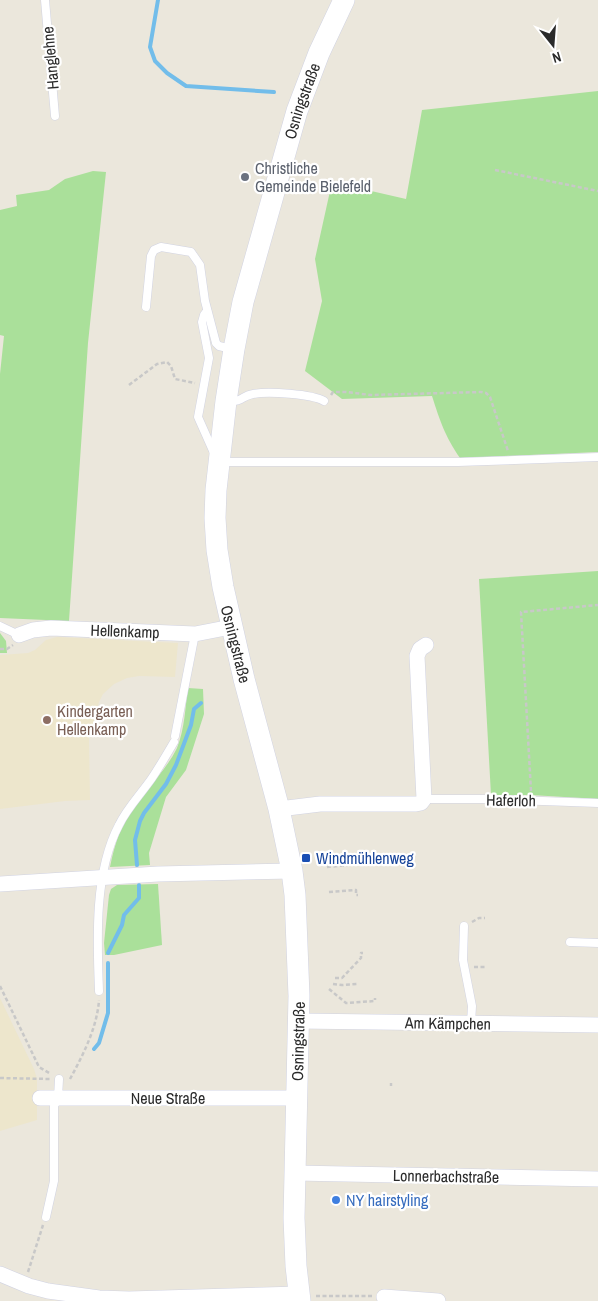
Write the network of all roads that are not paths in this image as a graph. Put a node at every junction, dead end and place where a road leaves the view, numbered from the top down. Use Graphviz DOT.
graph roads {
  1 [pos="45,0"];
  2 [pos="344,0"];
  3 [pos="55,116"];
  4 [pos="146,307"];
  5 [pos="207,311"];
  6 [pos="234,349"];
  7 [pos="226,401"];
  8 [pos="324,401"];
  9 [pos="598,457"];
  10 [pos="218,462"];
  11 [pos="0,626"];
  12 [pos="231,627"];
  13 [pos="195,634"];
  14 [pos="19,635"];
  15 [pos="426,645"];
  16 [pos="424,799"];
  17 [pos="598,803"];
  18 [pos="279,809"];
  19 [pos="292,871"];
  20 [pos="103,876"];
  21 [pos="0,884"];
  22 [pos="464,926"];
  23 [pos="570,942"];
  24 [pos="598,942"];
  25 [pos="99,991"];
  26 [pos="299,1022"];
  27 [pos="471,1023"];
  28 [pos="598,1025"];
  29 [pos="59,1079"];
  30 [pos="40,1098"];
  31 [pos="58,1098"];
  32 [pos="296,1098"];
  33 [pos="295,1173"];
  34 [pos="598,1179"];
  35 [pos="46,1217"];
  36 [pos="0,1274"];
  37 [pos="384,1297"];
  38 [pos="300,1298"];
  39 [pos="438,1301"];
  1 -- 3 [label="lane, Hanglehne"];
  2 -- 6 [label="main road, Osningstraße"];
  4 -- 5 [label="lane"];
  5 -- 6 [label="lane"];
  5 -- 10 [label="lane"];
  6 -- 7 [label="main road, Osningstraße"];
  7 -- 8 [label="lane"];
  7 -- 10 [label="main road, Osningstraße"];
  9 -- 10 [label="lane"];
  10 -- 12 [label="main road, Osningstraße"];
  11 -- 14 [label="lane"];
  12 -- 13 [label="street, Hellenkamp"];
  12 -- 18 [label="main road, Osningstraße"];
  13 -- 14 [label="street, Hellenkamp"];
  13 -- 20 [label="lane"];
  15 -- 16 [label="street"];
  16 -- 17 [label="lane, Haferloh"];
  16 -- 18 [label="street, Haferloh"];
  18 -- 19 [label="main road, Osningstraße"];
  19 -- 20 [label="street"];
  19 -- 26 [label="main road, Osningstraße"];
  20 -- 21 [label="street"];
  20 -- 25 [label="lane"];
  22 -- 27 [label="lane"];
  23 -- 24 [label="lane"];
  26 -- 27 [label="street, Am Kämpchen"];
  26 -- 32 [label="main road, Osningstraße"];
  27 -- 28 [label="street, Am Kämpchen"];
  29 -- 31 [label="lane"];
  30 -- 31 [label="street, Neue Straße"];
  31 -- 32 [label="street, Neue Straße"];
  31 -- 35 [label="lane"];
  32 -- 33 [label="main road, Osningstraße"];
  33 -- 34 [label="street, Lonnerbachstraße"];
  33 -- 38 [label="main road, Osningstraße"];
  36 -- 38 [label="street"];
  37 -- 39 [label="street"];
}
